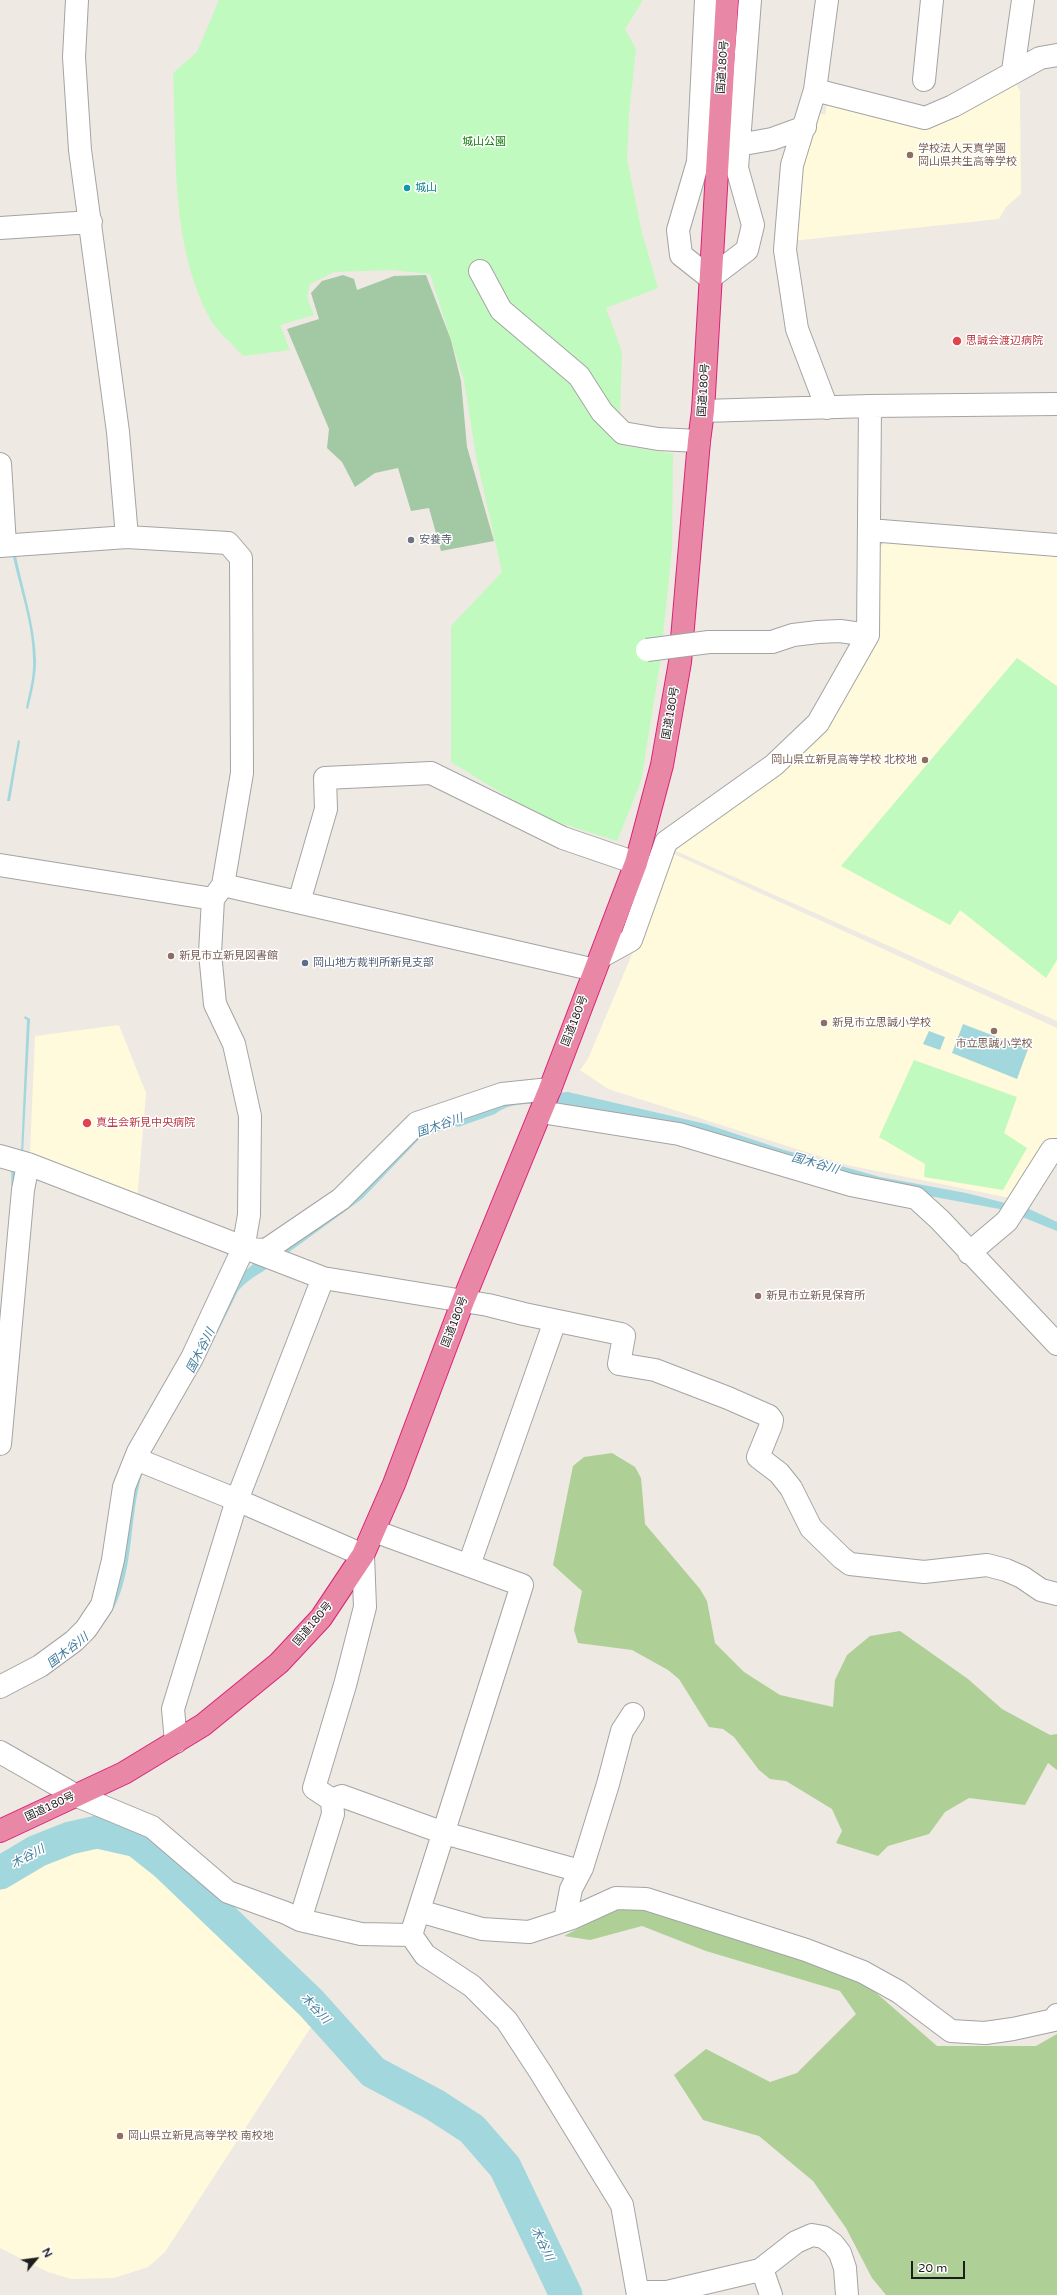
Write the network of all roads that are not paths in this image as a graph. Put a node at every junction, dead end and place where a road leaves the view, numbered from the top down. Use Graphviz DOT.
graph roads {
  1 [pos="78,0"];
  2 [pos="706,0"];
  3 [pos="727,0"];
  4 [pos="750,0"];
  5 [pos="827,0"];
  6 [pos="932,0"];
  7 [pos="1023,0"];
  8 [pos="1057,55"];
  9 [pos="1013,71"];
  10 [pos="924,80"];
  11 [pos="815,90"];
  12 [pos="805,127"];
  13 [pos="738,145"];
  14 [pos="91,222"];
  15 [pos="0,228"];
  16 [pos="480,271"];
  17 [pos="710,278"];
  18 [pos="1057,404"];
  19 [pos="870,406"];
  20 [pos="827,408"];
  21 [pos="703,411"];
  22 [pos="699,441"];
  23 [pos="0,464"];
  24 [pos="869,530"];
  25 [pos="127,537"];
  26 [pos="1057,545"];
  27 [pos="2,546"];
  28 [pos="868,635"];
  29 [pos="647,650"];
  30 [pos="636,863"];
  31 [pos="0,865"];
  32 [pos="218,892"];
  33 [pos="299,902"];
  34 [pos="598,963"];
  35 [pos="550,1089"];
  36 [pos="541,1112"];
  37 [pos="1057,1150"];
  38 [pos="0,1156"];
  39 [pos="28,1164"];
  40 [pos="243,1249"];
  41 [pos="969,1253"];
  42 [pos="323,1278"];
  43 [pos="463,1301"];
  44 [pos="555,1321"];
  45 [pos="1057,1344"];
  46 [pos="0,1444"];
  47 [pos="143,1462"];
  48 [pos="237,1500"];
  49 [pos="374,1531"];
  50 [pos="363,1556"];
  51 [pos="469,1565"];
  52 [pos="1057,1594"];
  53 [pos="0,1687"];
  54 [pos="633,1714"];
  55 [pos="176,1742"];
  56 [pos="0,1752"];
  57 [pos="75,1795"];
  58 [pos="332,1800"];
  59 [pos="0,1831"];
  60 [pos="444,1833"];
  61 [pos="580,1871"];
  62 [pos="419,1911"];
  63 [pos="300,1920"];
  64 [pos="565,1920"];
  65 [pos="411,1935"];
  66 [pos="1057,2015"];
  67 [pos="762,2269"];
  68 [pos="638,2294"];
  69 [pos="771,2295"];
  70 [pos="847,2295"];
  1 -- 14 [label="street"];
  2 -- 17 [label="street"];
  3 -- 17 [label="highway, 国道180号"];
  4 -- 13 [label="street"];
  5 -- 11 [label="street"];
  6 -- 10 [label="street"];
  7 -- 9 [label="street"];
  8 -- 9 [label="street"];
  9 -- 11 [label="street"];
  11 -- 12 [label="street"];
  12 -- 13 [label="street"];
  12 -- 20 [label="street"];
  13 -- 17 [label="street"];
  14 -- 15 [label="street"];
  14 -- 25 [label="street"];
  16 -- 22 [label="street"];
  17 -- 21 [label="highway, 国道180号"];
  18 -- 19 [label="street"];
  19 -- 20 [label="street"];
  19 -- 24 [label="street"];
  20 -- 21 [label="street"];
  21 -- 22 [label="highway, 国道180号"];
  22 -- 30 [label="highway, 国道180号"];
  23 -- 27 [label="street"];
  24 -- 26 [label="street"];
  24 -- 28 [label="street"];
  25 -- 27 [label="street"];
  25 -- 32 [label="street"];
  28 -- 29 [label="street, bridge"];
  28 -- 34 [label="street"];
  30 -- 33 [label="street"];
  30 -- 34 [label="highway, 国道180号"];
  31 -- 32 [label="street"];
  32 -- 33 [label="street"];
  32 -- 40 [label="street"];
  33 -- 34 [label="street"];
  34 -- 35 [label="highway, 国道180号"];
  35 -- 36 [label="highway, 国道180号"];
  35 -- 40 [label="street"];
  36 -- 41 [label="street"];
  36 -- 43 [label="highway, 国道180号"];
  37 -- 41 [label="street"];
  38 -- 39 [label="street"];
  39 -- 40 [label="street"];
  39 -- 46 [label="street"];
  40 -- 42 [label="street"];
  40 -- 47 [label="street"];
  41 -- 45 [label="street"];
  42 -- 43 [label="street"];
  42 -- 48 [label="street"];
  43 -- 44 [label="street"];
  43 -- 49 [label="highway, 国道180号"];
  44 -- 51 [label="street"];
  44 -- 52 [label="street"];
  47 -- 48 [label="street"];
  47 -- 53 [label="street"];
  48 -- 50 [label="street"];
  48 -- 55 [label="street"];
  49 -- 50 [label="highway, 国道180号"];
  49 -- 51 [label="street"];
  50 -- 55 [label="highway, 国道180号"];
  50 -- 58 [label="street"];
  51 -- 60 [label="street"];
  54 -- 61 [label="street"];
  55 -- 57 [label="highway, 国道180号"];
  56 -- 57 [label="street"];
  57 -- 59 [label="highway, 国道180号"];
  57 -- 63 [label="street"];
  58 -- 60 [label="street"];
  58 -- 63 [label="street"];
  60 -- 61 [label="street"];
  60 -- 62 [label="street"];
  61 -- 64 [label="street"];
  62 -- 64 [label="street"];
  62 -- 65 [label="street"];
  63 -- 65 [label="street"];
  64 -- 66 [label="street"];
  65 -- 68 [label="street"];
  67 -- 68 [label="street"];
  67 -- 69 [label="street"];
  67 -- 70 [label="street"];
}
